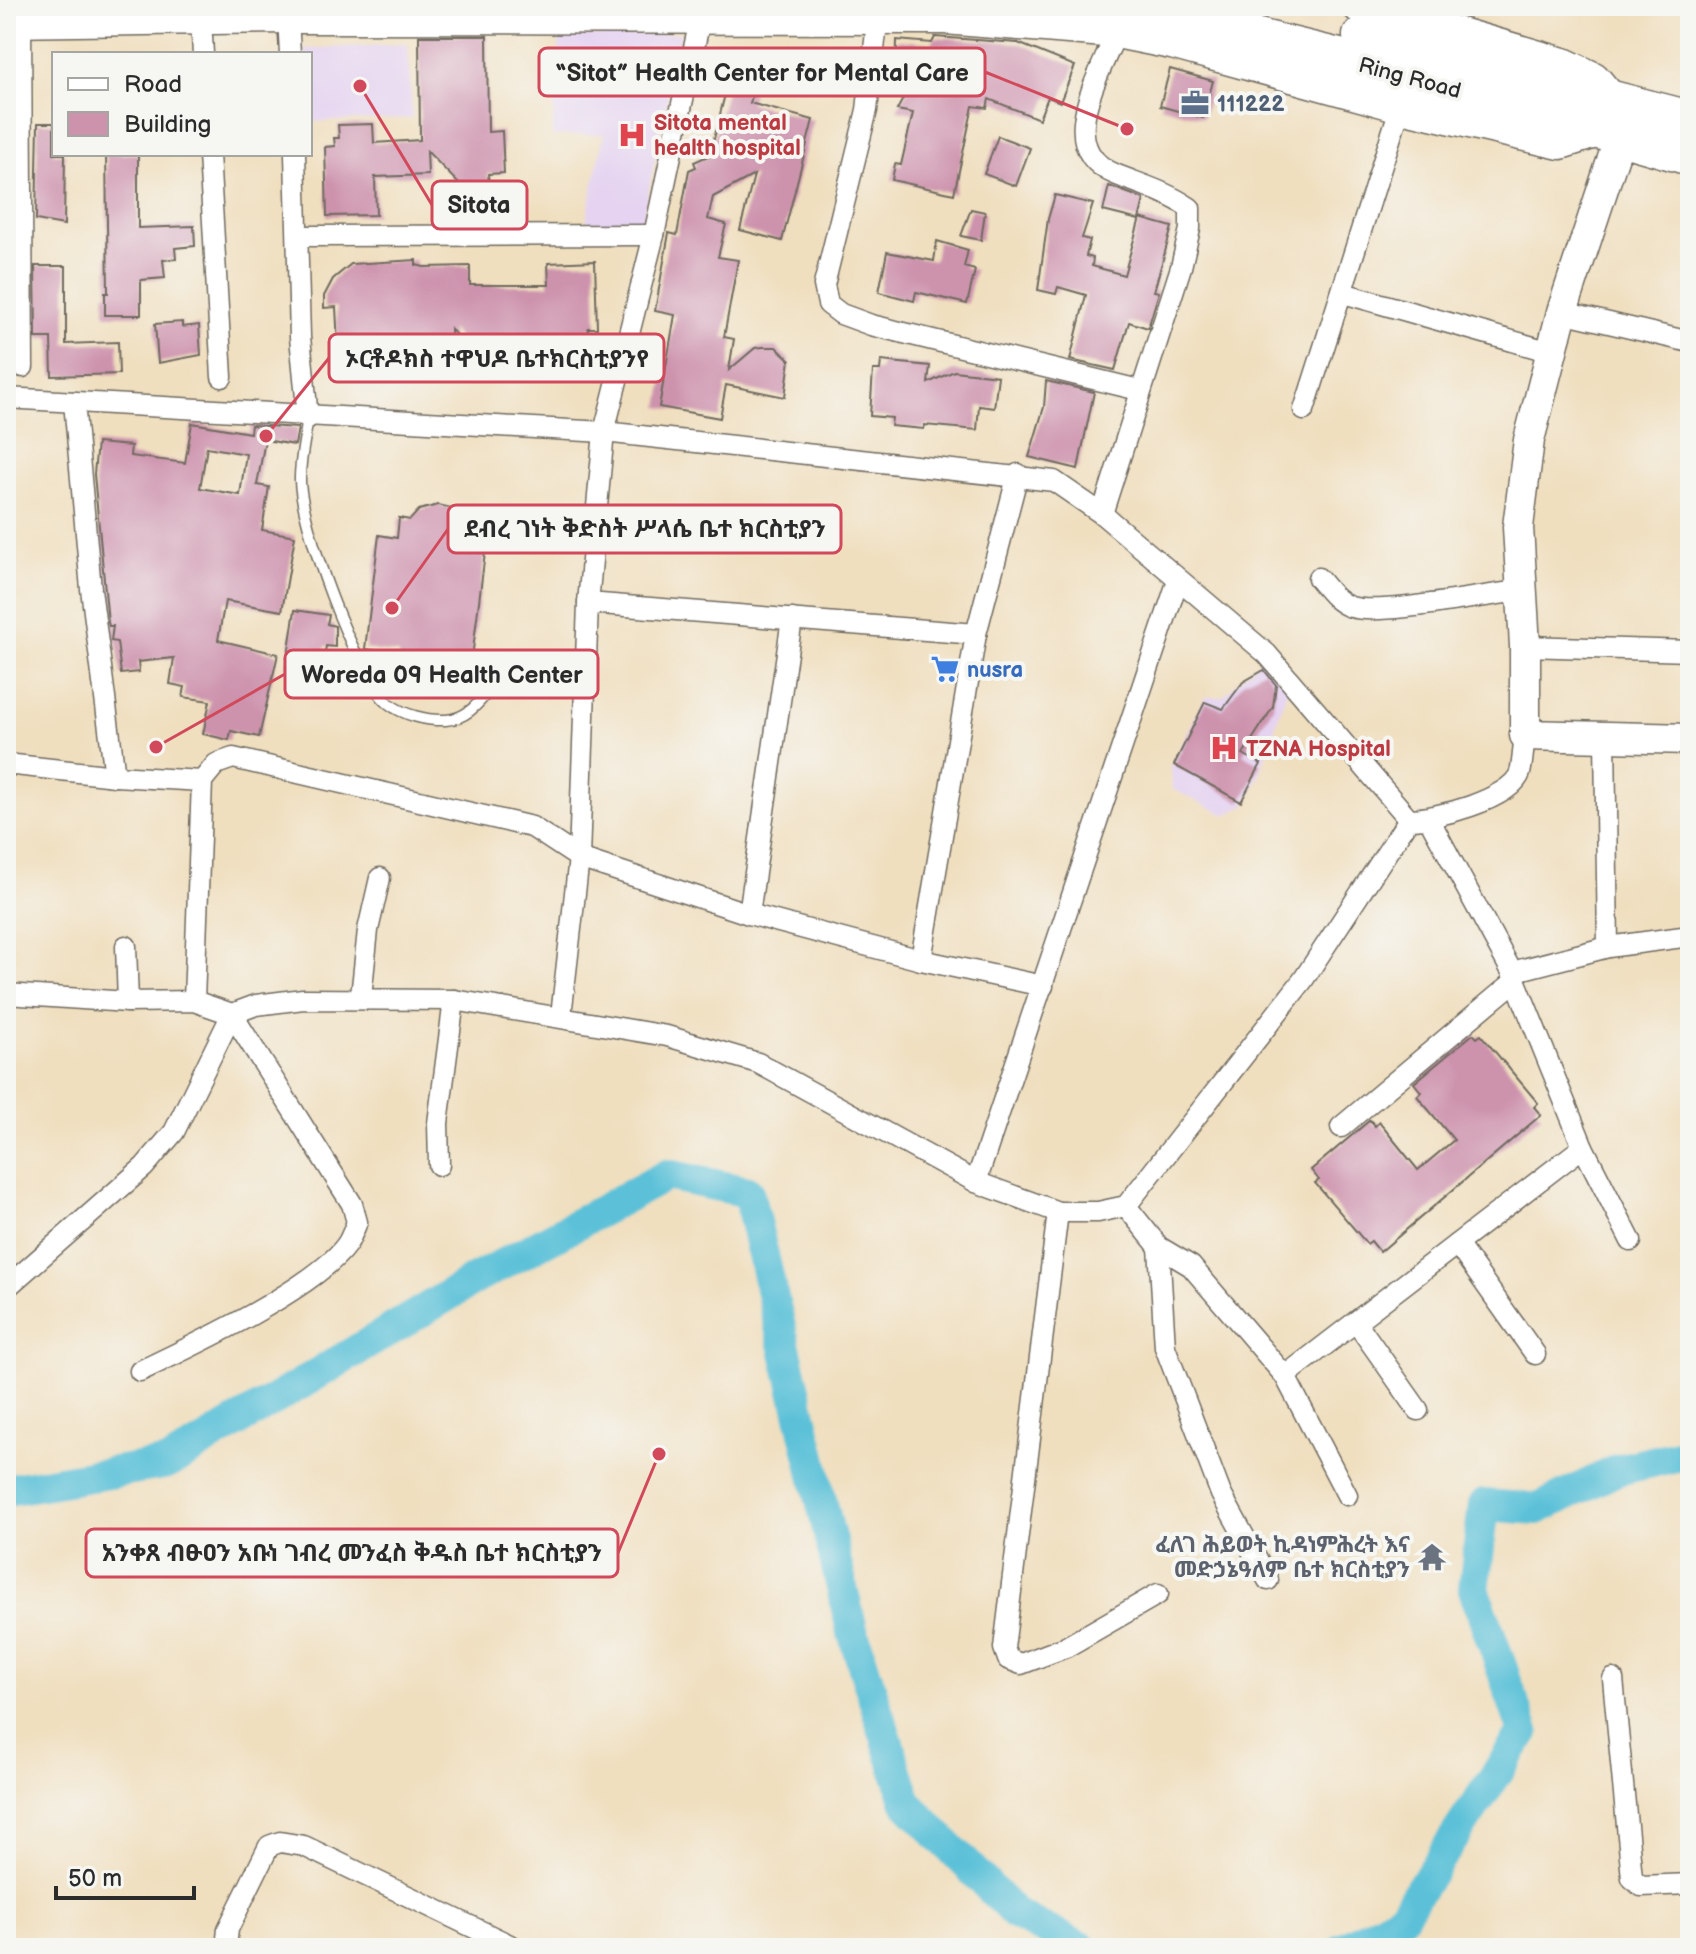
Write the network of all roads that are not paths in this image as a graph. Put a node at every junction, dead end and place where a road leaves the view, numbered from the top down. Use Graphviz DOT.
graph roads {
  1 [pos="1243,6"];
  2 [pos="1372,7"];
  3 [pos="701,15"];
  4 [pos="878,15"];
  5 [pos="288,16"];
  6 [pos="201,19"];
  7 [pos="1122,19"];
  8 [pos="13,20"];
  9 [pos="203,52"];
  10 [pos="290,52"];
  11 [pos="1401,105"];
  12 [pos="1690,120"];
  13 [pos="1616,127"];
  14 [pos="209,156"];
  15 [pos="295,156"];
  16 [pos="1690,156"];
  17 [pos="1690,177"];
  18 [pos="14,206"];
  19 [pos="654,235"];
  20 [pos="300,236"];
  21 [pos="1343,293"];
  22 [pos="1562,312"];
  23 [pos="1690,342"];
  24 [pos="1551,352"];
  25 [pos="23,367"];
  26 [pos="222,377"];
  27 [pos="1139,390"];
  28 [pos="6,398"];
  29 [pos="74,402"];
  30 [pos="1304,410"];
  31 [pos="308,418"];
  32 [pos="604,432"];
  33 [pos="1018,474"];
  34 [pos="1102,514"];
  35 [pos="1318,578"];
  36 [pos="1178,580"];
  37 [pos="1520,591"];
  38 [pos="588,603"];
  39 [pos="792,619"];
  40 [pos="976,634"];
  41 [pos="1525,646"];
  42 [pos="1690,651"];
  43 [pos="585,673"];
  44 [pos="1525,735"];
  45 [pos="1605,739"];
  46 [pos="1690,739"];
  47 [pos="6,764"];
  48 [pos="115,776"];
  49 [pos="202,781"];
  50 [pos="1419,819"];
  51 [pos="579,858"];
  52 [pos="380,878"];
  53 [pos="749,914"];
  54 [pos="1690,936"];
  55 [pos="126,946"];
  56 [pos="1608,947"];
  57 [pos="921,960"];
  58 [pos="1513,976"];
  59 [pos="1043,986"];
  60 [pos="6,994"];
  61 [pos="361,997"];
  62 [pos="454,1000"];
  63 [pos="194,1001"];
  64 [pos="128,1002"];
  65 [pos="232,1014"];
  66 [pos="561,1016"];
  67 [pos="1341,1127"];
  68 [pos="1583,1147"];
  69 [pos="439,1165"];
  70 [pos="976,1182"];
  71 [pos="1126,1206"];
  72 [pos="1058,1212"];
  73 [pos="1631,1241"];
  74 [pos="1457,1244"];
  75 [pos="1159,1247"];
  76 [pos="6,1288"];
  77 [pos="1356,1322"];
  78 [pos="1535,1354"];
  79 [pos="140,1371"];
  80 [pos="1285,1376"];
  81 [pos="1418,1410"];
  82 [pos="1347,1495"];
  83 [pos="1268,1580"];
  84 [pos="1158,1594"];
  85 [pos="1613,1679"];
  86 [pos="1690,1884"];
  87 [pos="226,1948"];
  88 [pos="516,1948"];
  1 -- 13 [label="highway, Ring Road"];
  2 -- 13 [label="main road"];
  3 -- 4 [label="main road"];
  3 -- 5 [label="main road"];
  3 -- 19 [label="street"];
  4 -- 7 [label="main road"];
  4 -- 27 [label="street"];
  5 -- 6 [label="main road"];
  5 -- 10 [label="street"];
  6 -- 8 [label="main road"];
  6 -- 9 [label="street"];
  7 -- 11 [label="main road"];
  7 -- 13 [label="highway, Ring Road"];
  7 -- 27 [label="street"];
  8 -- 18 [label="street"];
  11 -- 13 [label="main road"];
  11 -- 21 [label="street"];
  12 -- 13 [label="highway, Ring Road"];
  13 -- 16 [label="highway, Ring Road"];
  13 -- 17 [label="highway"];
  13 -- 22 [label="street"];
  14 -- 26 [label="street"];
  15 -- 20 [label="street"];
  18 -- 25 [label="street"];
  19 -- 20 [label="street"];
  19 -- 32 [label="street"];
  20 -- 31 [label="street"];
  21 -- 24 [label="street"];
  21 -- 30 [label="street"];
  22 -- 23 [label="street"];
  22 -- 24 [label="street"];
  24 -- 37 [label="street"];
  27 -- 34 [label="street"];
  28 -- 29 [label="street"];
  29 -- 31 [label="street"];
  29 -- 48 [label="street"];
  31 -- 32 [label="street"];
  31 -- 43 [label="lane"];
  32 -- 33 [label="street"];
  32 -- 38 [label="street"];
  33 -- 34 [label="street"];
  33 -- 40 [label="street"];
  34 -- 36 [label="street"];
  35 -- 37 [label="street"];
  36 -- 50 [label="street"];
  36 -- 59 [label="street"];
  37 -- 41 [label="street"];
  38 -- 39 [label="street"];
  38 -- 43 [label="street"];
  39 -- 40 [label="street"];
  39 -- 53 [label="street"];
  40 -- 57 [label="street"];
  41 -- 42 [label="street"];
  41 -- 44 [label="street"];
  43 -- 51 [label="street"];
  44 -- 45 [label="street"];
  44 -- 50 [label="street"];
  45 -- 46 [label="street"];
  45 -- 56 [label="street"];
  47 -- 48 [label="street"];
  48 -- 49 [label="street"];
  49 -- 51 [label="street"];
  49 -- 63 [label="street"];
  50 -- 58 [label="street"];
  50 -- 71 [label="street"];
  51 -- 53 [label="street"];
  51 -- 66 [label="street"];
  52 -- 61 [label="street"];
  53 -- 57 [label="street"];
  54 -- 56 [label="street"];
  55 -- 64 [label="street"];
  56 -- 58 [label="street"];
  57 -- 59 [label="street"];
  58 -- 67 [label="street"];
  58 -- 68 [label="street"];
  59 -- 70 [label="street"];
  60 -- 64 [label="street"];
  61 -- 62 [label="street"];
  61 -- 65 [label="street"];
  62 -- 66 [label="street"];
  62 -- 69 [label="street"];
  63 -- 64 [label="street"];
  63 -- 65 [label="street"];
  65 -- 76 [label="street"];
  65 -- 79 [label="street"];
  66 -- 70 [label="street"];
  68 -- 73 [label="street"];
  68 -- 74 [label="street"];
  70 -- 72 [label="street"];
  71 -- 72 [label="street"];
  71 -- 75 [label="street"];
  72 -- 84 [label="street"];
  74 -- 77 [label="street"];
  74 -- 78 [label="street"];
  75 -- 80 [label="street"];
  75 -- 83 [label="street"];
  77 -- 80 [label="street"];
  77 -- 81 [label="street"];
  80 -- 82 [label="street"];
  85 -- 86 [label="street"];
  87 -- 88 [label="street"];
}
